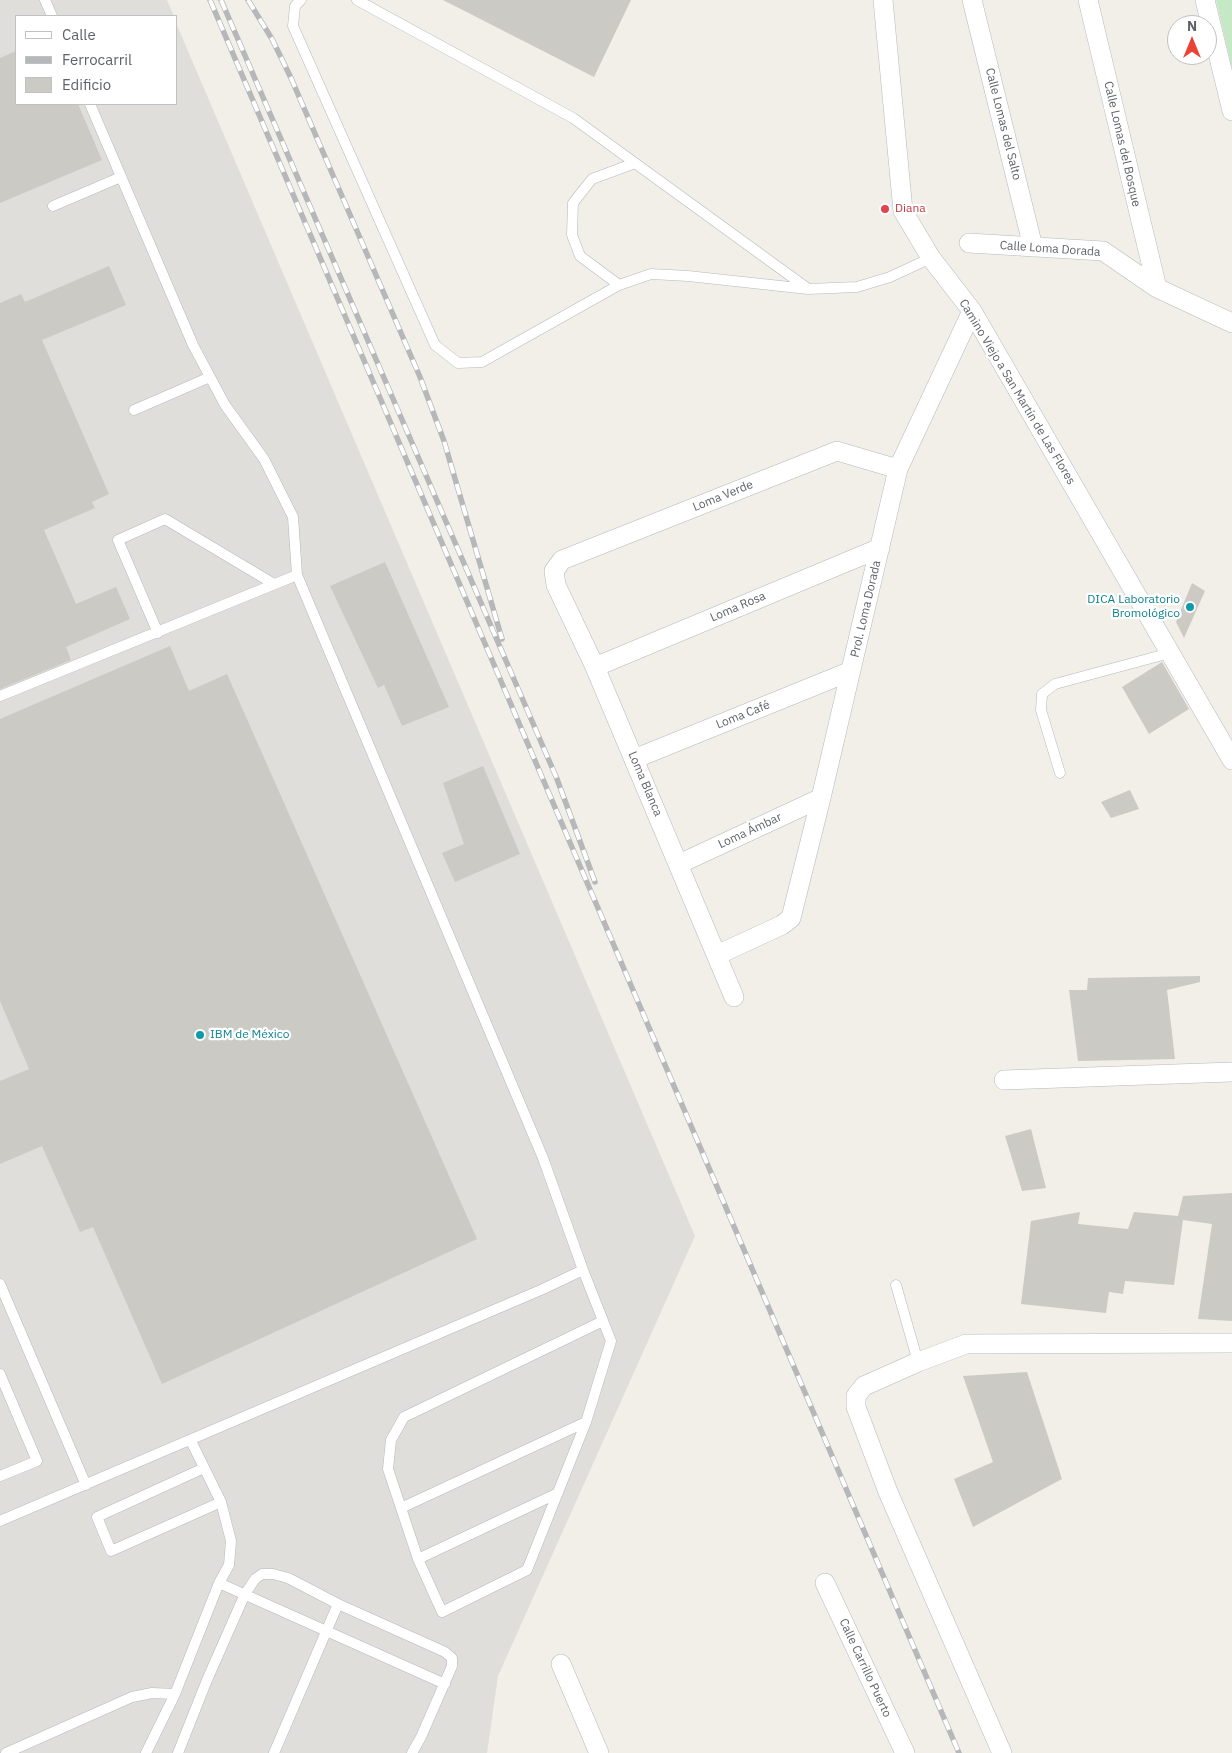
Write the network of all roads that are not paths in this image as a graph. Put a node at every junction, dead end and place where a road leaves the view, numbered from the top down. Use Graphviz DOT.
graph roads {
  1 [pos="45,0"];
  2 [pos="301,0"];
  3 [pos="357,0"];
  4 [pos="883,0"];
  5 [pos="972,0"];
  6 [pos="1088,0"];
  7 [pos="1205,0"];
  8 [pos="52,15"];
  9 [pos="90,105"];
  10 [pos="1232,112"];
  11 [pos="635,163"];
  12 [pos="121,177"];
  13 [pos="53,206"];
  14 [pos="969,243"];
  15 [pos="1033,247"];
  16 [pos="931,258"];
  17 [pos="619,284"];
  18 [pos="1157,288"];
  19 [pos="808,289"];
  20 [pos="972,311"];
  21 [pos="1232,323"];
  22 [pos="210,377"];
  23 [pos="134,410"];
  24 [pos="898,469"];
  25 [pos="880,548"];
  26 [pos="554,571"];
  27 [pos="297,575"];
  28 [pos="274,584"];
  29 [pos="158,633"];
  30 [pos="1170,653"];
  31 [pos="595,667"];
  32 [pos="851,671"];
  33 [pos="0,696"];
  34 [pos="634,759"];
  35 [pos="1232,760"];
  36 [pos="1060,773"];
  37 [pos="822,798"];
  38 [pos="679,864"];
  39 [pos="717,955"];
  40 [pos="734,997"];
  41 [pos="1232,1072"];
  42 [pos="1004,1080"];
  43 [pos="583,1270"];
  44 [pos="0,1284"];
  45 [pos="896,1285"];
  46 [pos="603,1321"];
  47 [pos="1232,1343"];
  48 [pos="918,1362"];
  49 [pos="0,1374"];
  50 [pos="586,1422"];
  51 [pos="191,1440"];
  52 [pos="204,1468"];
  53 [pos="0,1476"];
  54 [pos="86,1485"];
  55 [pos="558,1493"];
  56 [pos="220,1502"];
  57 [pos="401,1508"];
  58 [pos="0,1521"];
  59 [pos="418,1559"];
  60 [pos="219,1583"];
  61 [pos="825,1583"];
  62 [pos="245,1594"];
  63 [pos="338,1604"];
  64 [pos="327,1631"];
  65 [pos="561,1664"];
  66 [pos="445,1684"];
  67 [pos="175,1694"];
  68 [pos="149,1752"];
  69 [pos="6,1753"];
  70 [pos="178,1753"];
  71 [pos="274,1753"];
  72 [pos="412,1753"];
  73 [pos="599,1753"];
  74 [pos="905,1753"];
  75 [pos="1002,1753"];
  1 -- 8 [label="lane"];
  2 -- 17 [label="lane"];
  3 -- 11 [label="lane"];
  4 -- 16 [label="street, Camino Viejo a San Martín de Las Flores"];
  5 -- 15 [label="street, Calle Lomas del Salto"];
  6 -- 18 [label="street, Calle Lomas del Bosque"];
  7 -- 10 [label="street"];
  9 -- 12 [label="lane"];
  11 -- 17 [label="lane"];
  11 -- 19 [label="lane"];
  12 -- 13 [label="lane"];
  12 -- 22 [label="lane"];
  14 -- 15 [label="street, Calle Loma Dorada"];
  15 -- 18 [label="street, Calle Loma Dorada"];
  16 -- 19 [label="lane"];
  16 -- 20 [label="street, Camino Viejo a San Martín de Las Flores"];
  17 -- 19 [label="lane"];
  18 -- 21 [label="street, Calle Loma Dorada"];
  20 -- 24 [label="street, Prol. Loma Dorada"];
  20 -- 30 [label="street, Camino Viejo a San Martín de Las Flores"];
  22 -- 23 [label="lane"];
  22 -- 27 [label="lane"];
  24 -- 25 [label="street, Prol. Loma Dorada"];
  24 -- 26 [label="street, Loma Verde"];
  25 -- 31 [label="street, Loma Rosa"];
  25 -- 32 [label="street, Prol. Loma Dorada"];
  26 -- 31 [label="street, Loma Blanca"];
  27 -- 28 [label="lane"];
  27 -- 43 [label="lane"];
  28 -- 29 [label="lane"];
  28 -- 29 [label="lane"];
  29 -- 33 [label="lane"];
  30 -- 35 [label="street, Camino Viejo a San Martín de Las Flores"];
  30 -- 36 [label="lane"];
  31 -- 34 [label="street, Loma Blanca"];
  32 -- 34 [label="street, Loma Café"];
  32 -- 37 [label="street, Prol. Loma Dorada"];
  34 -- 38 [label="street, Loma Blanca"];
  37 -- 38 [label="street, Loma Ámbar"];
  37 -- 39 [label="street, Prol. Loma Dorada"];
  38 -- 39 [label="street, Loma Blanca"];
  39 -- 40 [label="street, Loma Blanca"];
  41 -- 42 [label="street"];
  43 -- 46 [label="lane"];
  43 -- 51 [label="lane"];
  44 -- 54 [label="lane"];
  45 -- 48 [label="lane"];
  46 -- 50 [label="lane"];
  46 -- 57 [label="lane"];
  47 -- 48 [label="street"];
  48 -- 75 [label="street"];
  49 -- 53 [label="lane"];
  50 -- 55 [label="lane"];
  50 -- 57 [label="lane"];
  51 -- 52 [label="lane"];
  51 -- 54 [label="lane"];
  52 -- 56 [label="lane"];
  52 -- 56 [label="lane"];
  54 -- 58 [label="lane"];
  55 -- 59 [label="lane"];
  55 -- 59 [label="lane"];
  56 -- 60 [label="lane"];
  57 -- 59 [label="lane"];
  60 -- 62 [label="lane"];
  60 -- 67 [label="lane"];
  61 -- 74 [label="street, Calle Carrillo Puerto"];
  62 -- 63 [label="lane"];
  62 -- 64 [label="lane"];
  62 -- 70 [label="lane"];
  63 -- 64 [label="lane"];
  63 -- 66 [label="lane"];
  64 -- 66 [label="lane"];
  64 -- 71 [label="lane"];
  65 -- 73 [label="street"];
  66 -- 72 [label="lane"];
  67 -- 68 [label="lane"];
  67 -- 69 [label="lane"];
}
